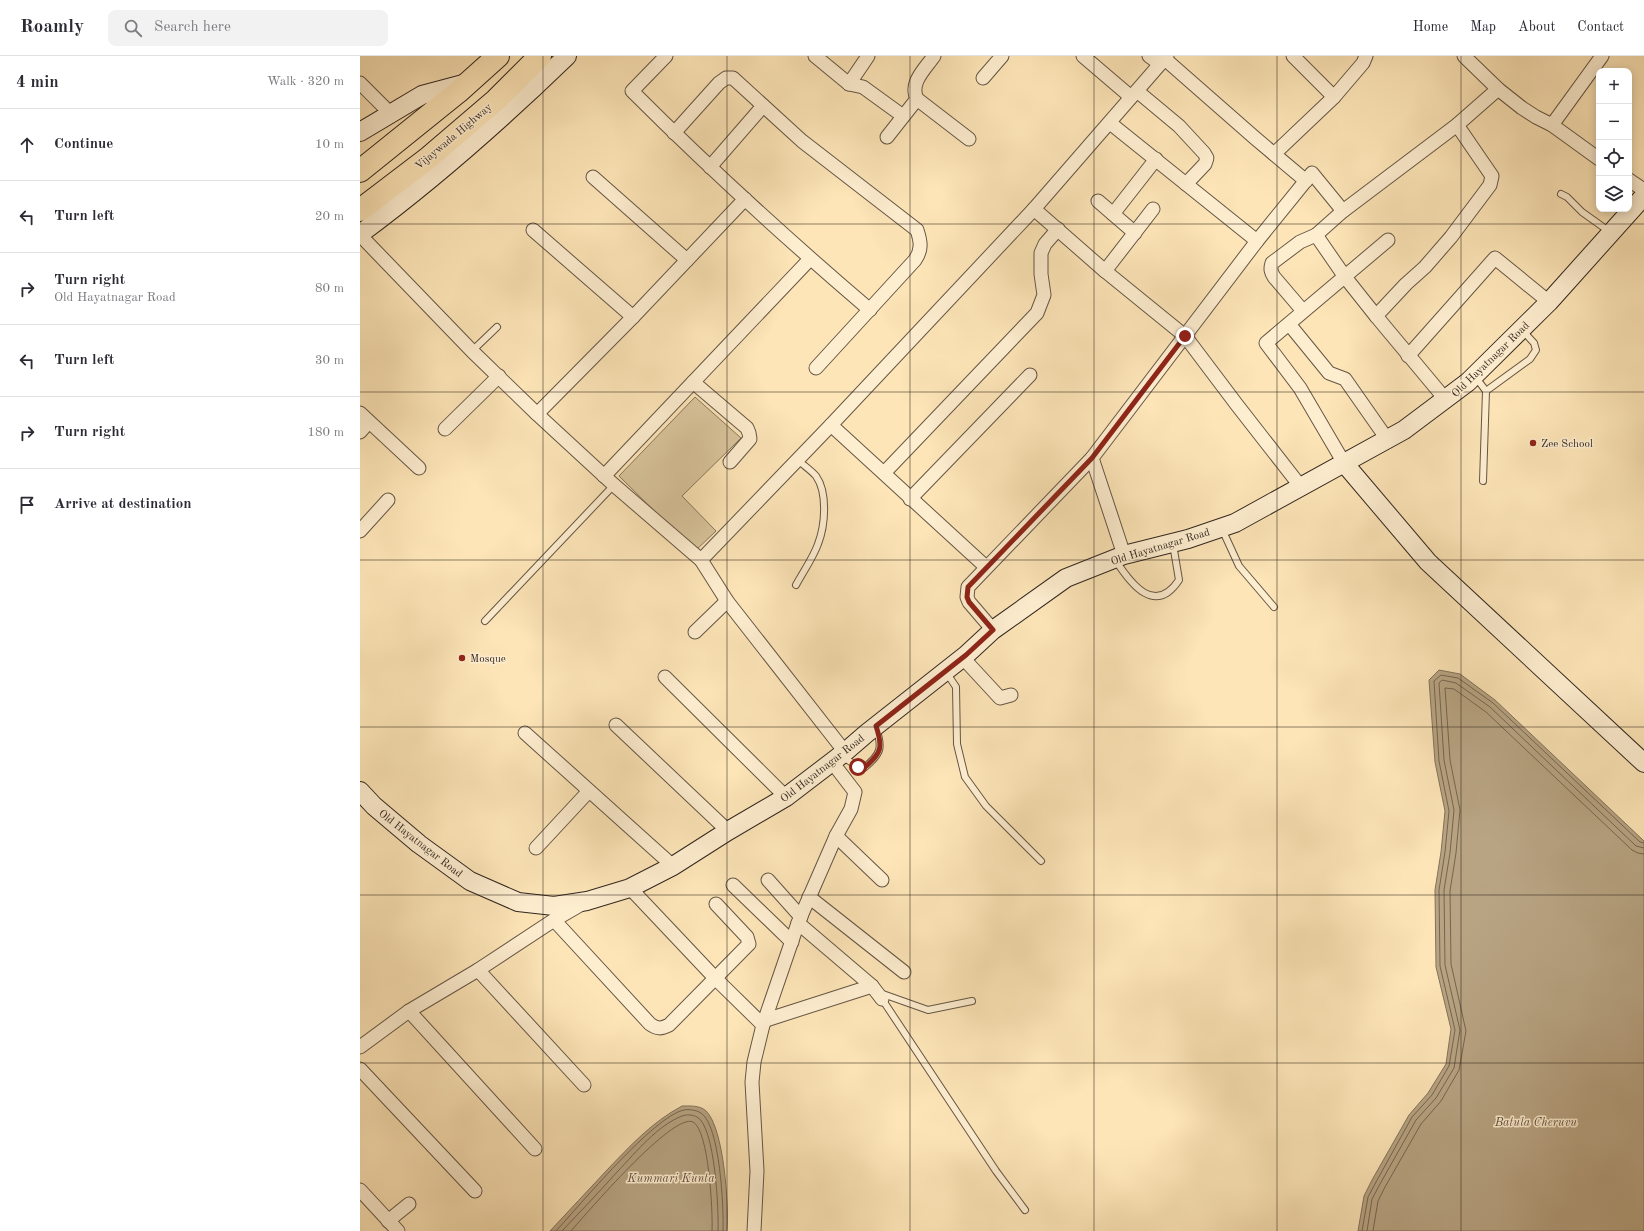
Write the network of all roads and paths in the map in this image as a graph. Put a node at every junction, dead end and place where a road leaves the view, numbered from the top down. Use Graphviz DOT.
graph roads {
  1 [pos="498,56"];
  2 [pos="540,56"];
  3 [pos="567,56"];
  4 [pos="666,56"];
  5 [pos="815,56"];
  6 [pos="868,56"];
  7 [pos="934,56"];
  8 [pos="1002,56"];
  9 [pos="1083,56"];
  10 [pos="1149,56"];
  11 [pos="1293,56"];
  12 [pos="1366,56"];
  13 [pos="1464,56"];
  14 [pos="1602,56"];
  15 [pos="1164,60"];
  16 [pos="983,78"];
  17 [pos="470,82"];
  18 [pos="360,83"];
  19 [pos="849,84"];
  20 [pos="1498,89"];
  21 [pos="1134,94"];
  22 [pos="1334,97"];
  23 [pos="917,99"];
  24 [pos="763,106"];
  25 [pos="390,113"];
  26 [pos="903,116"];
  27 [pos="1110,123"];
  28 [pos="1457,125"];
  29 [pos="1552,125"];
  30 [pos="360,132"];
  31 [pos="674,133"];
  32 [pos="887,137"];
  33 [pos="969,139"];
  34 [pos="1274,154"];
  35 [pos="1596,156"];
  36 [pos="1156,160"];
  37 [pos="710,167"];
  38 [pos="360,171"];
  39 [pos="593,177"];
  40 [pos="1306,181"];
  41 [pos="1632,182"];
  42 [pos="1186,184"];
  43 [pos="1644,190"];
  44 [pos="1561,194"];
  45 [pos="1644,196"];
  46 [pos="745,199"];
  47 [pos="1098,201"];
  48 [pos="1034,209"];
  49 [pos="1154,209"];
  50 [pos="360,210"];
  51 [pos="1344,211"];
  52 [pos="1113,214"];
  53 [pos="1058,229"];
  54 [pos="533,230"];
  55 [pos="1135,233"];
  56 [pos="1611,233"];
  57 [pos="360,234"];
  58 [pos="1316,236"];
  59 [pos="1257,240"];
  60 [pos="1388,240"];
  61 [pos="810,259"];
  62 [pos="687,260"];
  63 [pos="1105,271"];
  64 [pos="1344,277"];
  65 [pos="1549,302"];
  66 [pos="870,310"];
  67 [pos="1303,311"];
  68 [pos="1376,316"];
  69 [pos="633,317"];
  70 [pos="1289,324"];
  71 [pos="497,328"];
  72 [pos="1521,329"];
  73 [pos="1185,336"];
  74 [pos="472,351"];
  75 [pos="1408,356"];
  76 [pos="816,368"];
  77 [pos="1030,374"];
  78 [pos="498,376"];
  79 [pos="1473,377"];
  80 [pos="693,382"];
  81 [pos="1486,391"];
  82 [pos="1446,400"];
  83 [pos="537,414"];
  84 [pos="365,418"];
  85 [pos="831,425"];
  86 [pos="446,429"];
  87 [pos="360,432"];
  88 [pos="1387,439"];
  89 [pos="1092,458"];
  90 [pos="798,460"];
  91 [pos="730,462"];
  92 [pos="1344,463"];
  93 [pos="419,468"];
  94 [pos="884,473"];
  95 [pos="609,481"];
  96 [pos="1482,481"];
  97 [pos="1301,487"];
  98 [pos="910,499"];
  99 [pos="388,500"];
  100 [pos="1221,528"];
  101 [pos="360,531"];
  102 [pos="1173,542"];
  103 [pos="1120,557"];
  104 [pos="701,560"];
  105 [pos="986,568"];
  106 [pos="796,585"];
  107 [pos="727,601"];
  108 [pos="1274,607"];
  109 [pos="485,621"];
  110 [pos="993,630"];
  111 [pos="695,632"];
  112 [pos="963,658"];
  113 [pos="946,672"];
  114 [pos="665,677"];
  115 [pos="1011,695"];
  116 [pos="616,725"];
  117 [pos="876,726"];
  118 [pos="525,733"];
  119 [pos="840,756"];
  120 [pos="1644,763"];
  121 [pos="360,791"];
  122 [pos="589,791"];
  123 [pos="786,797"];
  124 [pos="728,831"];
  125 [pos="836,836"];
  126 [pos="536,848"];
  127 [pos="1041,861"];
  128 [pos="672,866"];
  129 [pos="768,880"];
  130 [pos="882,880"];
  131 [pos="733,884"];
  132 [pos="630,888"];
  133 [pos="809,897"];
  134 [pos="587,901"];
  135 [pos="716,904"];
  136 [pos="554,920"];
  137 [pos="799,920"];
  138 [pos="792,942"];
  139 [pos="478,970"];
  140 [pos="904,972"];
  141 [pos="716,979"];
  142 [pos="877,992"];
  143 [pos="972,1001"];
  144 [pos="409,1011"];
  145 [pos="765,1022"];
  146 [pos="360,1047"];
  147 [pos="360,1069"];
  148 [pos="584,1085"];
  149 [pos="535,1149"];
  150 [pos="360,1190"];
  151 [pos="475,1191"];
  152 [pos="409,1204"];
  153 [pos="1025,1210"];
  154 [pos="388,1221"];
  155 [pos="398,1231"];
  156 [pos="754,1231"];
  1 -- 17 [label="highway"];
  2 -- 50 [label="highway, Vijaywada Highway"];
  3 -- 57 [label="street"];
  4 -- 31 [label="street"];
  5 -- 19 [label="street"];
  6 -- 19 [label="street"];
  7 -- 23 [label="street"];
  8 -- 16 [label="street"];
  9 -- 21 [label="street"];
  10 -- 15 [label="street"];
  11 -- 22 [label="street"];
  12 -- 22 [label="street"];
  13 -- 20 [label="street"];
  14 -- 29 [label="street"];
  15 -- 21 [label="street"];
  15 -- 34 [label="street"];
  17 -- 25 [label="street"];
  17 -- 38 [label="highway"];
  18 -- 25 [label="street"];
  19 -- 26 [label="street"];
  20 -- 28 [label="street"];
  20 -- 29 [label="street"];
  21 -- 27 [label="street"];
  21 -- 42 [label="street"];
  22 -- 34 [label="street"];
  23 -- 26 [label="street"];
  23 -- 33 [label="street"];
  24 -- 31 [label="street"];
  24 -- 37 [label="street"];
  24 -- 66 [label="street"];
  25 -- 30 [label="street"];
  26 -- 32 [label="street"];
  27 -- 36 [label="street"];
  27 -- 48 [label="street"];
  28 -- 51 [label="street"];
  28 -- 68 [label="street"];
  29 -- 35 [label="street"];
  31 -- 37 [label="street"];
  34 -- 40 [label="street"];
  36 -- 42 [label="street"];
  36 -- 52 [label="street"];
  37 -- 46 [label="street"];
  39 -- 62 [label="street"];
  40 -- 51 [label="street"];
  40 -- 59 [label="street"];
  41 -- 43 [label="street"];
  42 -- 59 [label="street"];
  44 -- 56 [label="lane"];
  45 -- 56 [label="street, Old Hayatnagar Road"];
  46 -- 61 [label="street"];
  46 -- 62 [label="street"];
  47 -- 52 [label="street"];
  48 -- 53 [label="street"];
  48 -- 85 [label="street"];
  49 -- 55 [label="street"];
  51 -- 58 [label="street"];
  52 -- 55 [label="street"];
  53 -- 63 [label="street"];
  53 -- 94 [label="street"];
  54 -- 69 [label="street"];
  55 -- 63 [label="street"];
  56 -- 65 [label="street, Old Hayatnagar Road"];
  57 -- 74 [label="street"];
  58 -- 64 [label="street"];
  58 -- 67 [label="street"];
  59 -- 73 [label="street"];
  60 -- 64 [label="street"];
  61 -- 66 [label="street"];
  61 -- 80 [label="street"];
  62 -- 69 [label="street"];
  63 -- 73 [label="street"];
  64 -- 67 [label="street"];
  64 -- 68 [label="street"];
  65 -- 72 [label="street, Old Hayatnagar Road"];
  65 -- 75 [label="street"];
  66 -- 76 [label="street"];
  67 -- 70 [label="street"];
  68 -- 75 [label="street"];
  69 -- 83 [label="street"];
  70 -- 88 [label="street"];
  70 -- 92 [label="street"];
  71 -- 74 [label="lane"];
  72 -- 79 [label="street, Old Hayatnagar Road"];
  72 -- 81 [label="lane"];
  73 -- 89 [label="street"];
  73 -- 97 [label="street"];
  74 -- 78 [label="street"];
  75 -- 82 [label="street"];
  77 -- 98 [label="street"];
  78 -- 83 [label="street"];
  78 -- 86 [label="street"];
  79 -- 81 [label="lane"];
  79 -- 82 [label="street, Old Hayatnagar Road"];
  80 -- 91 [label="street"];
  80 -- 95 [label="street"];
  81 -- 96 [label="lane"];
  82 -- 88 [label="street, Old Hayatnagar Road"];
  83 -- 95 [label="street"];
  84 -- 87 [label="street"];
  84 -- 93 [label="street"];
  85 -- 90 [label="street"];
  85 -- 94 [label="street"];
  88 -- 92 [label="street, Old Hayatnagar Road"];
  89 -- 103 [label="street"];
  89 -- 105 [label="street"];
  90 -- 104 [label="street"];
  90 -- 106 [label="lane"];
  92 -- 97 [label="street, Old Hayatnagar Road"];
  92 -- 120 [label="street"];
  94 -- 98 [label="street"];
  95 -- 104 [label="street"];
  95 -- 109 [label="lane"];
  97 -- 100 [label="street, Old Hayatnagar Road"];
  98 -- 105 [label="street"];
  99 -- 101 [label="street"];
  100 -- 102 [label="street, Old Hayatnagar Road"];
  100 -- 108 [label="lane"];
  102 -- 103 [label="street, Old Hayatnagar Road"];
  102 -- 103 [label="lane"];
  103 -- 110 [label="street, Old Hayatnagar Road"];
  104 -- 107 [label="street"];
  105 -- 110 [label="street"];
  107 -- 111 [label="street"];
  107 -- 119 [label="street"];
  110 -- 112 [label="street, Old Hayatnagar Road"];
  112 -- 113 [label="street, Old Hayatnagar Road"];
  112 -- 115 [label="street"];
  113 -- 117 [label="street, Old Hayatnagar Road"];
  113 -- 127 [label="lane"];
  114 -- 123 [label="street"];
  116 -- 124 [label="street"];
  117 -- 119 [label="street, Old Hayatnagar Road"];
  117 -- 119 [label="lane"];
  118 -- 122 [label="street"];
  119 -- 123 [label="street, Old Hayatnagar Road"];
  119 -- 125 [label="street"];
  121 -- 134 [label="street, Old Hayatnagar Road"];
  122 -- 126 [label="street"];
  122 -- 128 [label="street"];
  123 -- 124 [label="street, Old Hayatnagar Road"];
  124 -- 128 [label="street, Old Hayatnagar Road"];
  125 -- 130 [label="street"];
  125 -- 133 [label="street"];
  128 -- 132 [label="street, Old Hayatnagar Road"];
  129 -- 137 [label="street"];
  131 -- 138 [label="street"];
  132 -- 134 [label="street, Old Hayatnagar Road"];
  132 -- 141 [label="street"];
  133 -- 137 [label="street"];
  133 -- 140 [label="street"];
  134 -- 136 [label="street"];
  135 -- 141 [label="street"];
  136 -- 139 [label="street"];
  136 -- 141 [label="street"];
  137 -- 138 [label="street"];
  137 -- 142 [label="street"];
  138 -- 145 [label="street"];
  139 -- 144 [label="street"];
  139 -- 148 [label="street"];
  141 -- 145 [label="street"];
  142 -- 143 [label="lane"];
  142 -- 145 [label="street"];
  142 -- 153 [label="lane"];
  144 -- 146 [label="street"];
  144 -- 149 [label="street"];
  145 -- 156 [label="street"];
  147 -- 151 [label="street"];
  150 -- 154 [label="street"];
  152 -- 154 [label="street"];
  154 -- 155 [label="street"];
}
